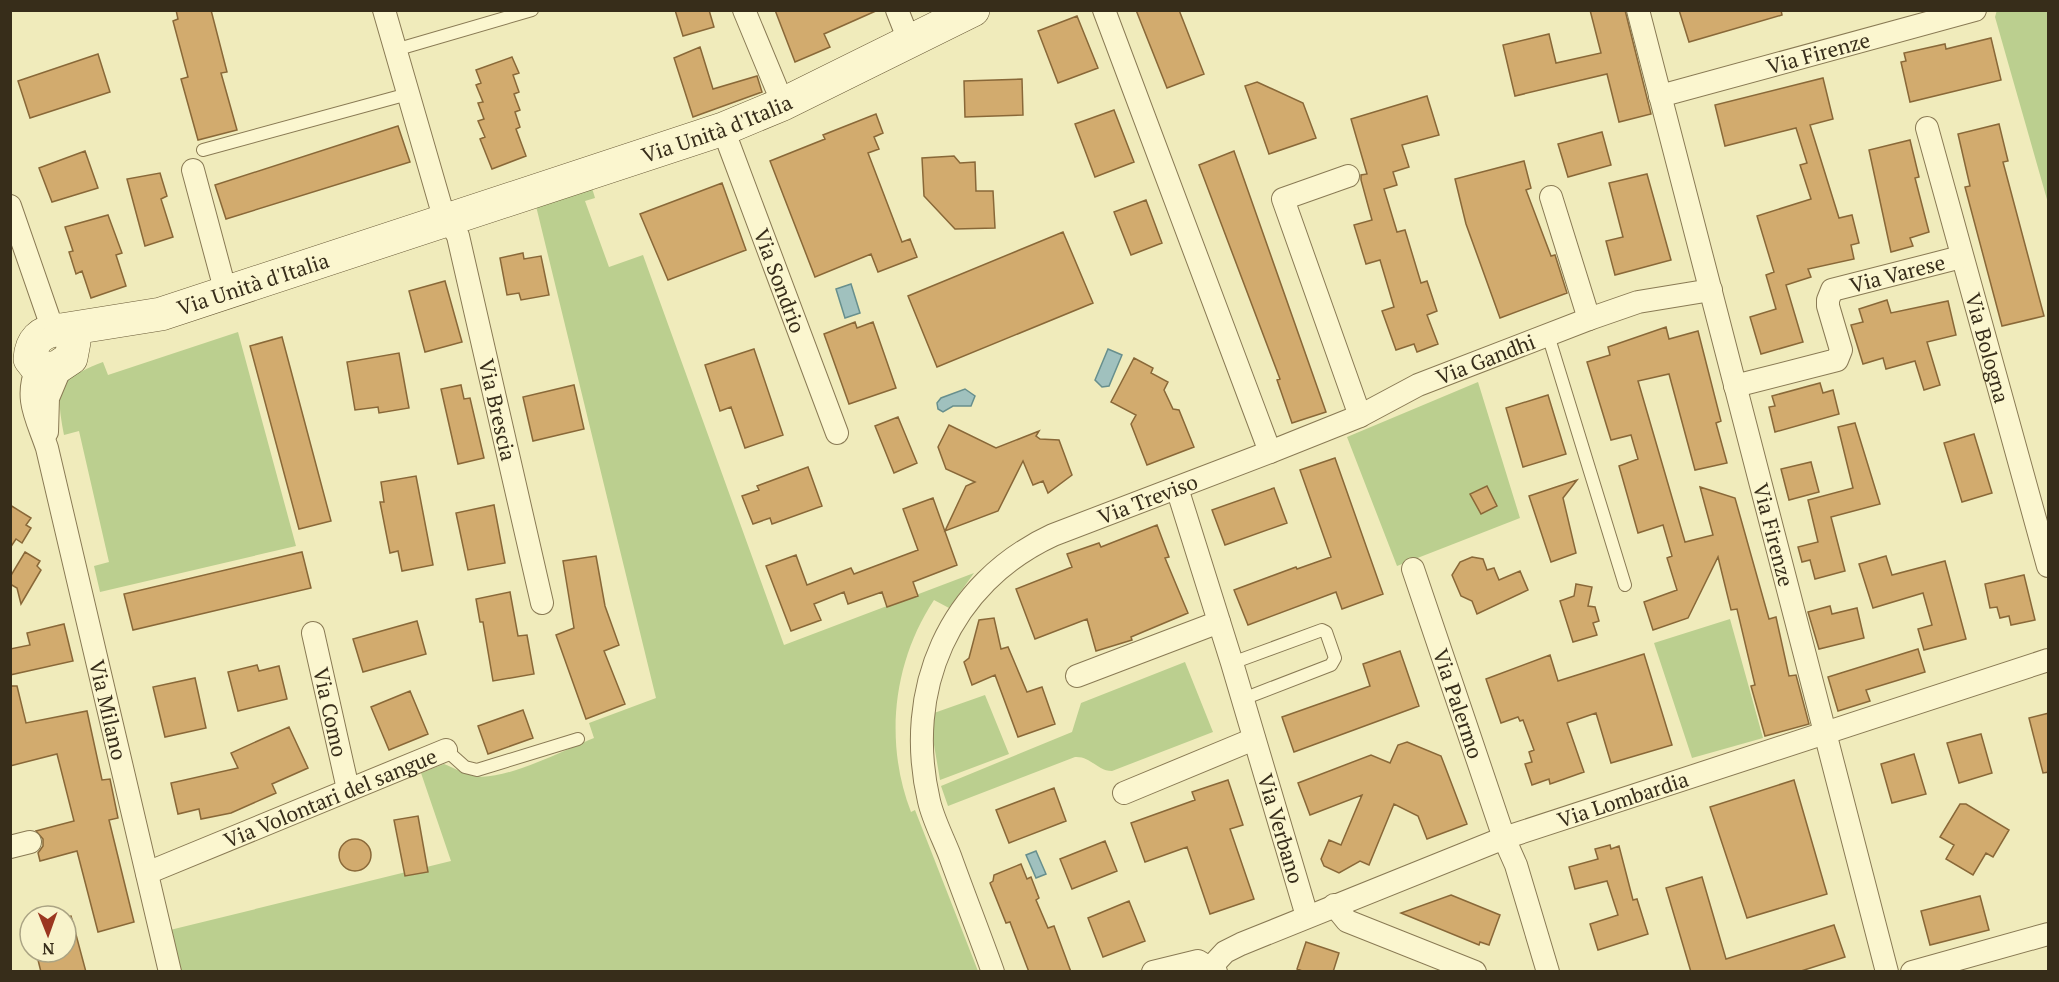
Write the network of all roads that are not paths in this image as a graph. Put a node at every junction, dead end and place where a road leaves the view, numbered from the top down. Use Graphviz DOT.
graph roads {
  1 [pos="384,10"];
  2 [pos="532,10"];
  3 [pos="744,10"];
  4 [pos="897,10"];
  5 [pos="974,10"];
  6 [pos="1104,10"];
  7 [pos="1638,10"];
  8 [pos="1975,10"];
  9 [pos="910,43"];
  10 [pos="395,50"];
  11 [pos="408,94"];
  12 [pos="1660,96"];
  13 [pos="783,104"];
  14 [pos="1927,128"];
  15 [pos="723,129"];
  16 [pos="203,150"];
  17 [pos="193,171"];
  18 [pos="1348,176"];
  19 [pos="1551,197"];
  20 [pos="10,206"];
  21 [pos="448,219"];
  22 [pos="1961,256"];
  23 [pos="1711,290"];
  24 [pos="226,293"];
  25 [pos="1589,320"];
  26 [pos="1548,335"];
  27 [pos="41,355"];
  28 [pos="1735,386"];
  29 [pos="1360,416"];
  30 [pos="837,433"];
  31 [pos="1270,452"];
  32 [pos="1177,488"];
  33 [pos="2049,566"];
  34 [pos="1413,569"];
  35 [pos="1625,585"];
  36 [pos="542,603"];
  37 [pos="1219,622"];
  38 [pos="313,633"];
  39 [pos="2049,660"];
  40 [pos="1232,663"];
  41 [pos="1077,676"];
  42 [pos="1243,699"];
  43 [pos="1826,733"];
  44 [pos="578,739"];
  45 [pos="1254,739"];
  46 [pos="446,750"];
  47 [pos="348,789"];
  48 [pos="1124,793"];
  49 [pos="1504,838"];
  50 [pos="147,873"];
  51 [pos="1334,905"];
  52 [pos="1307,916"];
  53 [pos="2049,934"];
  54 [pos="1174,968"];
  55 [pos="1214,969"];
  56 [pos="170,972"];
  57 [pos="993,972"];
  58 [pos="1153,972"];
  59 [pos="1475,972"];
  60 [pos="1548,972"];
  61 [pos="1887,972"];
  62 [pos="1912,972"];
  1 -- 10 [label="street"];
  2 -- 10 [label="lane"];
  3 -- 13 [label="street"];
  4 -- 9 [label="street"];
  5 -- 9 [label="street, Via Unità d'Italia"];
  6 -- 31 [label="street"];
  7 -- 12 [label="street, Via Firenze"];
  8 -- 12 [label="street, Via Firenze"];
  9 -- 13 [label="street, Via Unità d'Italia"];
  10 -- 11 [label="street"];
  11 -- 16 [label="lane"];
  11 -- 21 [label="street"];
  12 -- 23 [label="street, Via Firenze"];
  13 -- 15 [label="street, Via Unità d'Italia"];
  14 -- 22 [label="street, Via Bologna"];
  15 -- 21 [label="street, Via Unità d'Italia"];
  15 -- 30 [label="street, Via Sondrio"];
  17 -- 24 [label="street"];
  18 -- 29 [label="street"];
  19 -- 25 [label="street"];
  20 -- 27 [label="street"];
  21 -- 24 [label="street, Via Unità d'Italia"];
  21 -- 36 [label="street, Via Brescia"];
  22 -- 28 [label="street, Via Varese"];
  22 -- 33 [label="street, Via Bologna"];
  23 -- 25 [label="street, Via Gandhi"];
  23 -- 28 [label="street, Via Firenze"];
  24 -- 27 [label="street, Via Unità d'Italia"];
  25 -- 26 [label="street, Via Gandhi"];
  26 -- 29 [label="street, Via Gandhi"];
  26 -- 35 [label="lane"];
  27 -- 50 [label="street, Via Milano"];
  28 -- 43 [label="street, Via Firenze"];
  29 -- 31 [label="street, Via Gandhi"];
  31 -- 32 [label="street, Via Treviso"];
  32 -- 37 [label="street, Via Verbano"];
  32 -- 57 [label="street, Via Treviso"];
  34 -- 49 [label="street, Via Palermo"];
  37 -- 40 [label="street, Via Verbano"];
  37 -- 41 [label="street"];
  38 -- 47 [label="street, Via Como"];
  39 -- 43 [label="street, Via Lombardia"];
  40 -- 42 [label="street, Via Verbano"];
  40 -- 42 [label="lane"];
  42 -- 45 [label="street, Via Verbano"];
  43 -- 49 [label="street, Via Lombardia"];
  43 -- 61 [label="street, Via Firenze"];
  44 -- 46 [label="lane, Via Volontari del sangue"];
  45 -- 48 [label="street"];
  45 -- 52 [label="street, Via Verbano"];
  46 -- 47 [label="street, Via Volontari del sangue"];
  47 -- 50 [label="street, Via Volontari del sangue"];
  49 -- 51 [label="street, Via Lombardia"];
  49 -- 60 [label="street, Via Palermo"];
  50 -- 56 [label="street, Via Milano"];
  51 -- 52 [label="street, Via Lombardia"];
  51 -- 59 [label="street"];
  52 -- 55 [label="street, Via Lombardia"];
  53 -- 62 [label="street"];
  54 -- 55 [label="street, Via Lombardia"];
  54 -- 58 [label="street, Via Lombardia"];
}
